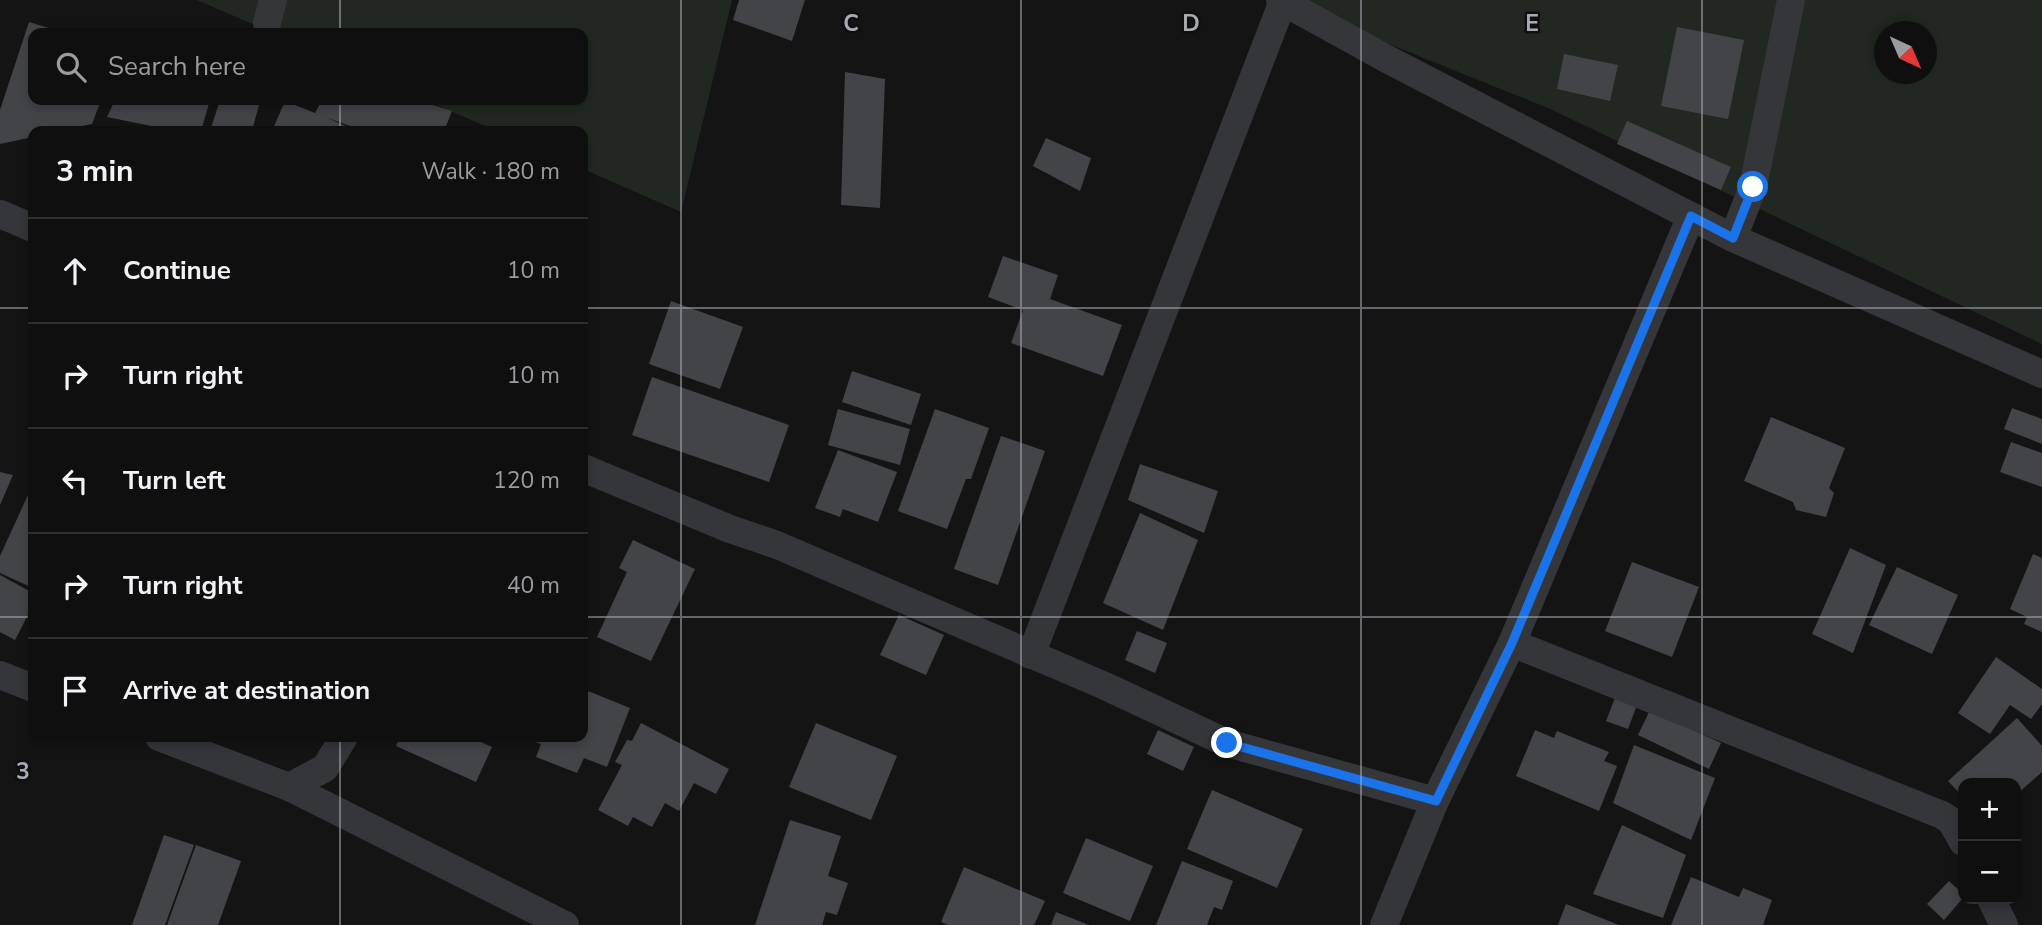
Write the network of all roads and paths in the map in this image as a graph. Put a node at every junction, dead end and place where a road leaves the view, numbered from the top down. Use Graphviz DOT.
graph roads {
  1 [pos="1791,0"];
  2 [pos="1282,1"];
  3 [pos="0,214"];
  4 [pos="1691,216"];
  5 [pos="28,226"];
  6 [pos="1733,238"];
  7 [pos="2042,374"];
  8 [pos="588,470"];
  9 [pos="1512,643"];
  10 [pos="1031,655"];
  11 [pos="0,675"];
  12 [pos="28,686"];
  13 [pos="172,742"];
  14 [pos="341,742"];
  15 [pos="289,787"];
  16 [pos="1436,801"];
  17 [pos="1962,841"];
  18 [pos="1994,904"];
  19 [pos="565,925"];
  20 [pos="1384,925"];
  21 [pos="2004,925"];
  1 -- 6 [label="street"];
  2 -- 4 [label="street"];
  2 -- 10 [label="street"];
  3 -- 5 [label="street"];
  4 -- 6 [label="street"];
  4 -- 9 [label="street"];
  6 -- 7 [label="street"];
  8 -- 10 [label="street"];
  9 -- 16 [label="street"];
  9 -- 17 [label="street"];
  10 -- 16 [label="street"];
  11 -- 12 [label="street"];
  13 -- 15 [label="street"];
  14 -- 15 [label="street"];
  15 -- 19 [label="street"];
  16 -- 20 [label="street"];
  18 -- 21 [label="street"];
}
